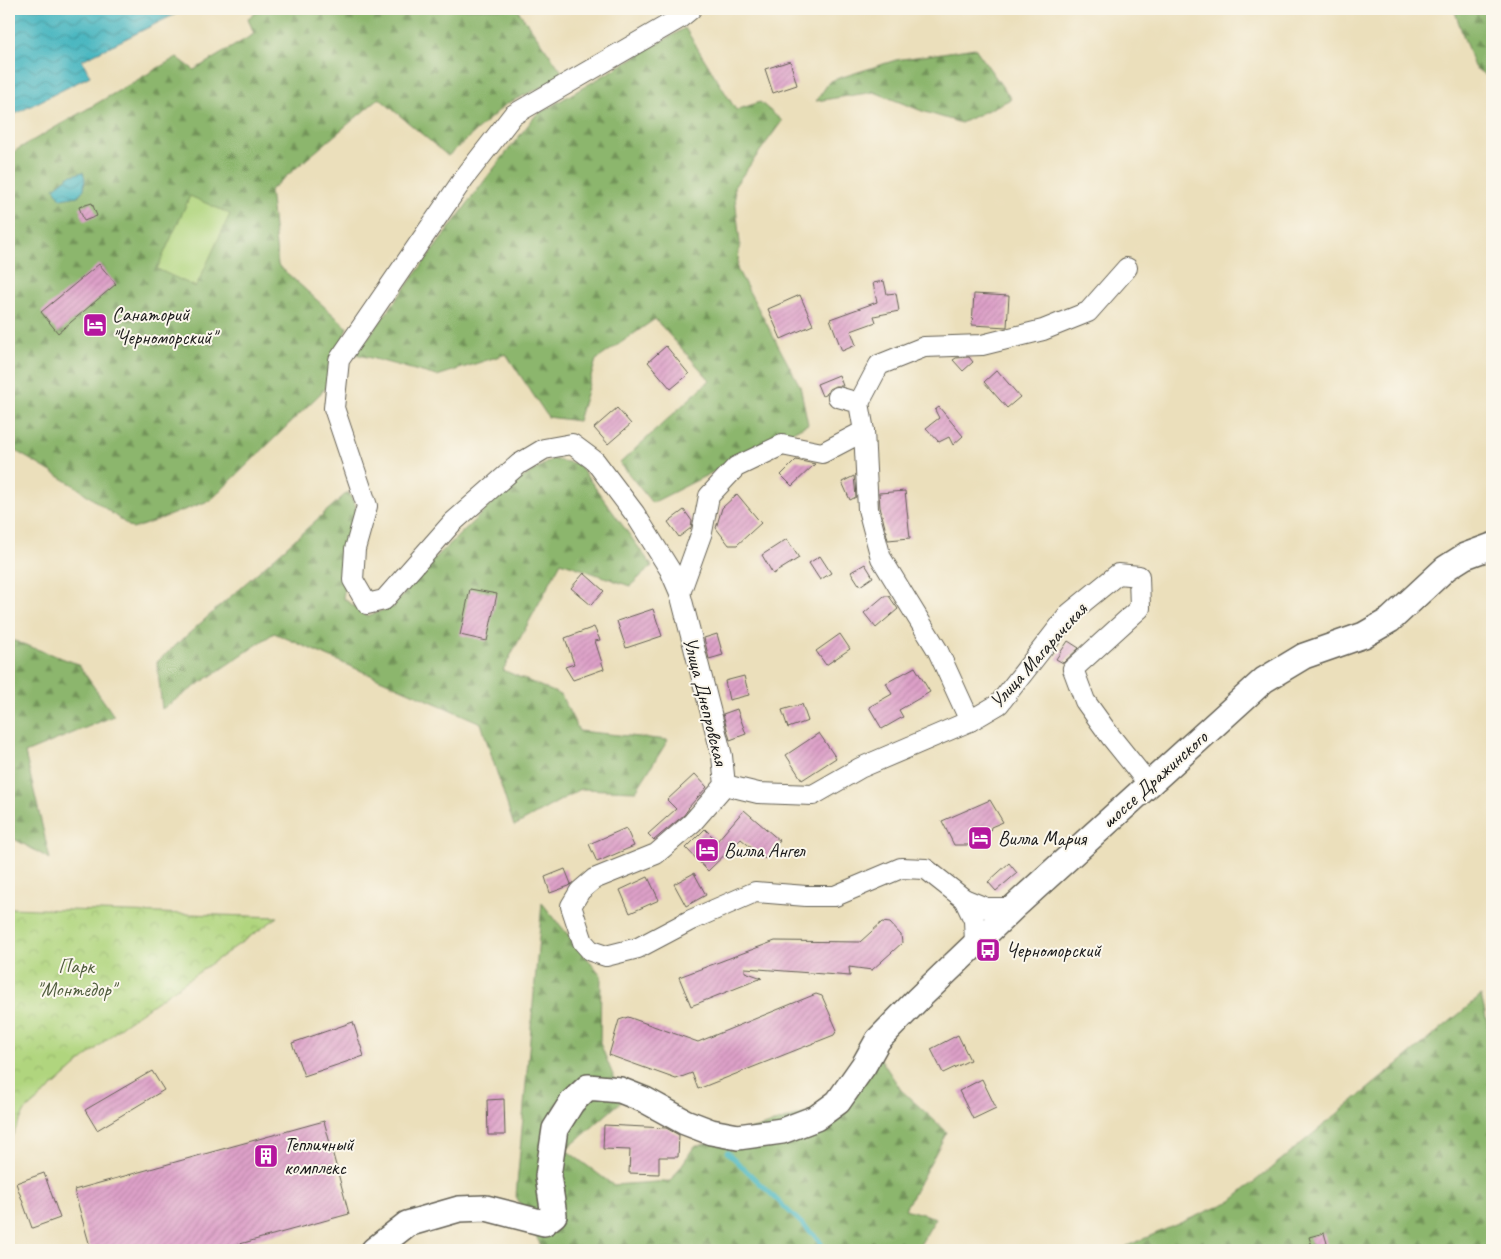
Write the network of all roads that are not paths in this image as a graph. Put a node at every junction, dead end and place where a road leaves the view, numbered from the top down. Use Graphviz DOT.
graph roads {
  1 [pos="692,9"];
  2 [pos="1127,268"];
  3 [pos="838,397"];
  4 [pos="859,403"];
  5 [pos="864,431"];
  6 [pos="1492,546"];
  7 [pos="680,593"];
  8 [pos="970,721"];
  9 [pos="1148,783"];
  10 [pos="725,785"];
  11 [pos="964,899"];
  12 [pos="1012,908"];
  13 [pos="975,943"];
  14 [pos="374,1250"];
  1 -- 7 [label="street, Улица Днепровская"];
  2 -- 4 [label="street"];
  3 -- 4 [label="street"];
  4 -- 5 [label="street, Улица Магарачская"];
  5 -- 7 [label="street"];
  5 -- 8 [label="street, Улица Магарачская"];
  6 -- 9 [label="main road, шоссе Дражинского"];
  7 -- 10 [label="street, Улица Днепровская"];
  8 -- 9 [label="street, Улица Магарачская"];
  8 -- 10 [label="street, Улица Магарачская"];
  9 -- 12 [label="main road, шоссе Дражинского"];
  10 -- 11 [label="street, Улица Днепровская"];
  11 -- 12 [label="street, Улица Днепровская"];
  11 -- 13 [label="street, Улица Днепровская"];
  12 -- 13 [label="main road, шоссе Дражинского"];
  13 -- 14 [label="main road, шоссе Дражинского"];
}
